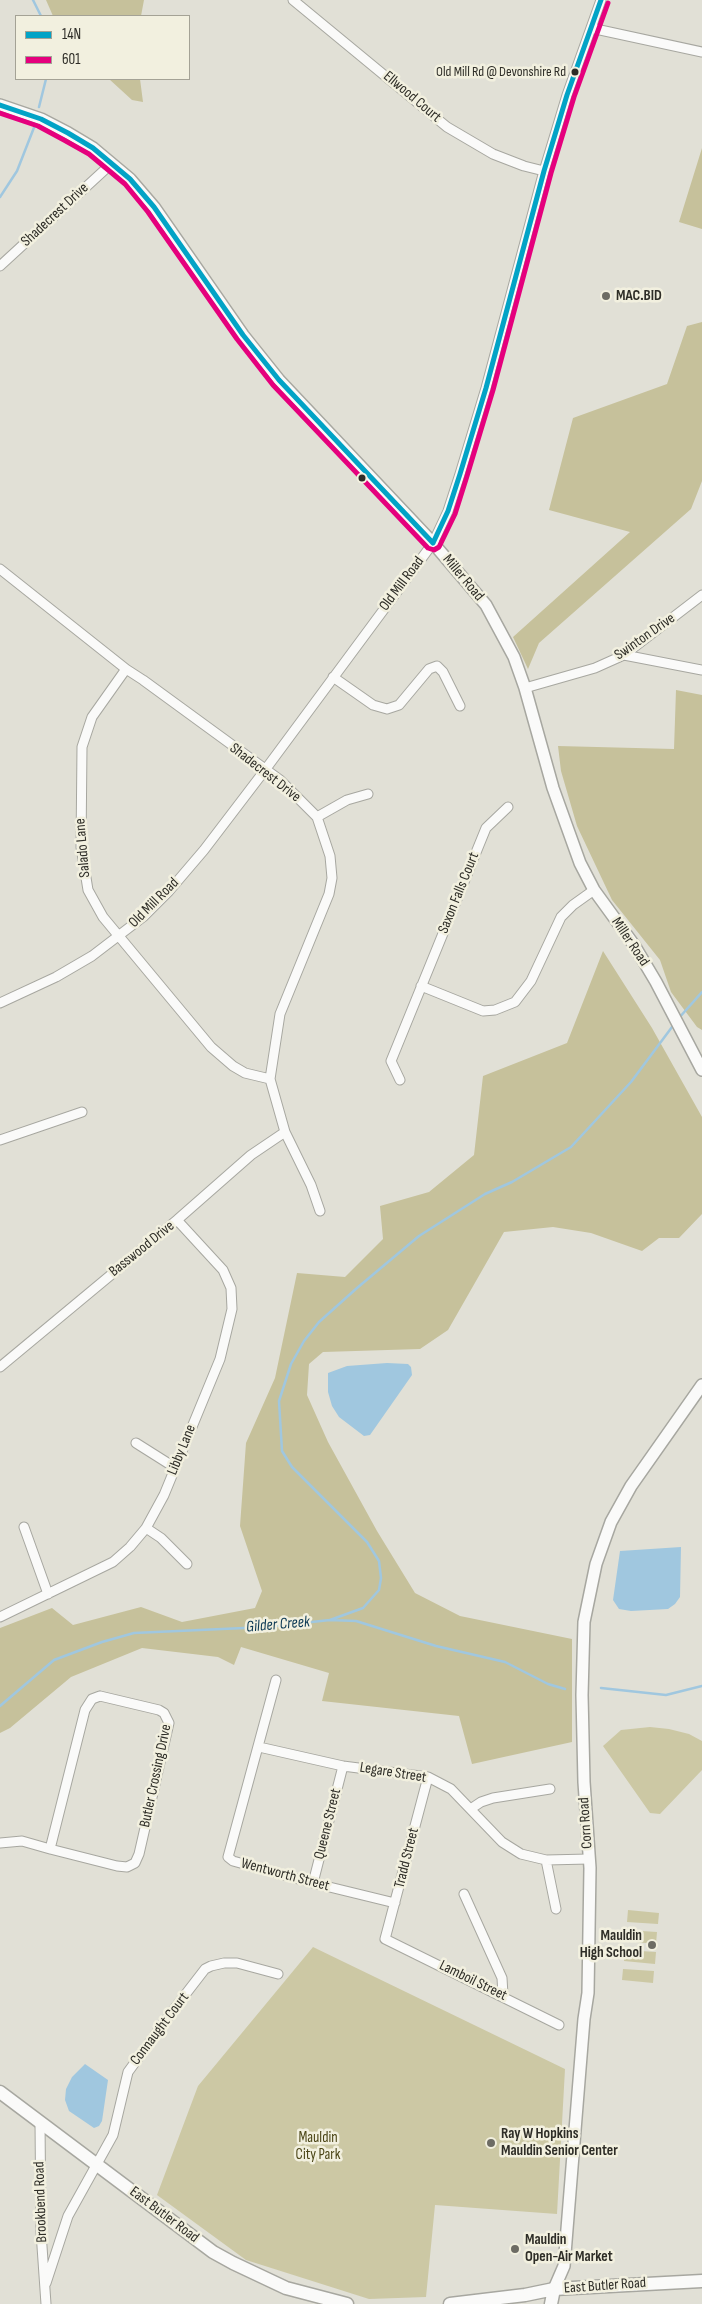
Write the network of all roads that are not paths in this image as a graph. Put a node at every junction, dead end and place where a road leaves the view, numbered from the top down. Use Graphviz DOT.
graph roads {
  1 [pos="293,0"];
  2 [pos="601,0"];
  3 [pos="591,28"];
  4 [pos="702,52"];
  5 [pos="0,105"];
  6 [pos="111,164"];
  7 [pos="544,171"];
  8 [pos="0,266"];
  9 [pos="433,543"];
  10 [pos="0,569"];
  11 [pos="702,595"];
  12 [pos="624,655"];
  13 [pos="126,669"];
  14 [pos="702,670"];
  15 [pos="333,677"];
  16 [pos="526,688"];
  17 [pos="460,706"];
  18 [pos="264,770"];
  19 [pos="368,794"];
  20 [pos="508,807"];
  21 [pos="318,817"];
  22 [pos="594,890"];
  23 [pos="119,936"];
  24 [pos="421,986"];
  25 [pos="0,1003"];
  26 [pos="702,1070"];
  27 [pos="270,1079"];
  28 [pos="400,1080"];
  29 [pos="82,1112"];
  30 [pos="285,1132"];
  31 [pos="0,1140"];
  32 [pos="320,1210"];
  33 [pos="177,1220"];
  34 [pos="0,1367"];
  35 [pos="702,1385"];
  36 [pos="136,1443"];
  37 [pos="174,1467"];
  38 [pos="24,1527"];
  39 [pos="146,1528"];
  40 [pos="187,1564"];
  41 [pos="48,1594"];
  42 [pos="0,1617"];
  43 [pos="276,1680"];
  44 [pos="259,1747"];
  45 [pos="343,1766"];
  46 [pos="428,1777"];
  47 [pos="550,1789"];
  48 [pos="472,1808"];
  49 [pos="0,1844"];
  50 [pos="50,1849"];
  51 [pos="589,1859"];
  52 [pos="546,1860"];
  53 [pos="313,1883"];
  54 [pos="464,1894"];
  55 [pos="396,1903"];
  56 [pos="556,1909"];
  57 [pos="385,1939"];
  58 [pos="278,1974"];
  59 [pos="503,1995"];
  60 [pos="559,2025"];
  61 [pos="0,2092"];
  62 [pos="40,2122"];
  63 [pos="97,2163"];
  64 [pos="702,2281"];
  65 [pos="46,2282"];
  66 [pos="554,2290"];
  67 [pos="46,2304"];
  68 [pos="347,2304"];
  69 [pos="450,2304"];
  70 [pos="551,2304"];
  1 -- 7 [label="street, Ellwood Court"];
  2 -- 3 [label="street, Old Mill Road"];
  3 -- 4 [label="street"];
  3 -- 7 [label="street, Old Mill Road"];
  5 -- 6 [label="street, Miller Road"];
  6 -- 8 [label="street, Shadecrest Drive"];
  6 -- 9 [label="street, Miller Road"];
  7 -- 9 [label="street, Old Mill Road"];
  9 -- 15 [label="street, Old Mill Road"];
  9 -- 16 [label="street, Miller Road"];
  10 -- 13 [label="street, Shadecrest Drive"];
  11 -- 12 [label="street, Swinton Drive"];
  12 -- 14 [label="street"];
  12 -- 16 [label="street, Swinton Drive"];
  13 -- 18 [label="street, Shadecrest Drive"];
  13 -- 23 [label="street, Salado Lane"];
  15 -- 17 [label="street"];
  15 -- 18 [label="street, Old Mill Road"];
  16 -- 22 [label="street, Miller Road"];
  18 -- 21 [label="street, Shadecrest Drive"];
  18 -- 23 [label="street, Old Mill Road"];
  19 -- 21 [label="street"];
  20 -- 24 [label="street, Saxon Falls Court"];
  21 -- 27 [label="street, Shadecrest Drive"];
  22 -- 24 [label="street"];
  22 -- 26 [label="street, Miller Road"];
  23 -- 25 [label="street, Old Mill Road"];
  23 -- 27 [label="street, Salado Lane"];
  24 -- 28 [label="street, Saxon Falls Court"];
  27 -- 30 [label="street, Shadecrest Drive"];
  29 -- 31 [label="street"];
  30 -- 32 [label="street, Shadecrest Drive"];
  30 -- 33 [label="street, Basswood Drive"];
  33 -- 34 [label="street, Basswood Drive"];
  33 -- 37 [label="street, Libby Lane"];
  35 -- 51 [label="street, Corn Road"];
  36 -- 37 [label="street"];
  37 -- 39 [label="street, Libby Lane"];
  38 -- 41 [label="street"];
  39 -- 40 [label="street"];
  39 -- 41 [label="street, Libby Lane"];
  41 -- 42 [label="street, Libby Lane"];
  43 -- 44 [label="street"];
  44 -- 45 [label="street, Legare Street"];
  44 -- 53 [label="street, Wentworth Street"];
  45 -- 46 [label="street, Legare Street"];
  45 -- 53 [label="street, Queene Street"];
  46 -- 48 [label="street, Legare Street"];
  46 -- 55 [label="street, Tradd Street"];
  47 -- 48 [label="street"];
  48 -- 52 [label="street, Legare Street"];
  49 -- 50 [label="street, Butler Crossing Drive"];
  50 -- 50 [label="street, Butler Crossing Drive"];
  51 -- 52 [label="street, Legare Street"];
  51 -- 66 [label="street, Corn Road"];
  52 -- 56 [label="street"];
  53 -- 55 [label="street, Wentworth Street"];
  54 -- 59 [label="street"];
  55 -- 57 [label="street, Tradd Street"];
  57 -- 59 [label="street, Lamboil Street"];
  58 -- 63 [label="street, Connaught Court"];
  59 -- 60 [label="street, Lamboil Street"];
  61 -- 62 [label="main road, East Butler Road"];
  62 -- 63 [label="main road, East Butler Road"];
  62 -- 65 [label="street, Brookbend Road"];
  63 -- 65 [label="street, Brookbend Road"];
  63 -- 68 [label="main road, East Butler Road"];
  64 -- 66 [label="main road, East Butler Road"];
  65 -- 67 [label="street, Brookbend Road"];
  66 -- 69 [label="main road, East Butler Road"];
  66 -- 70 [label="main road"];
}
